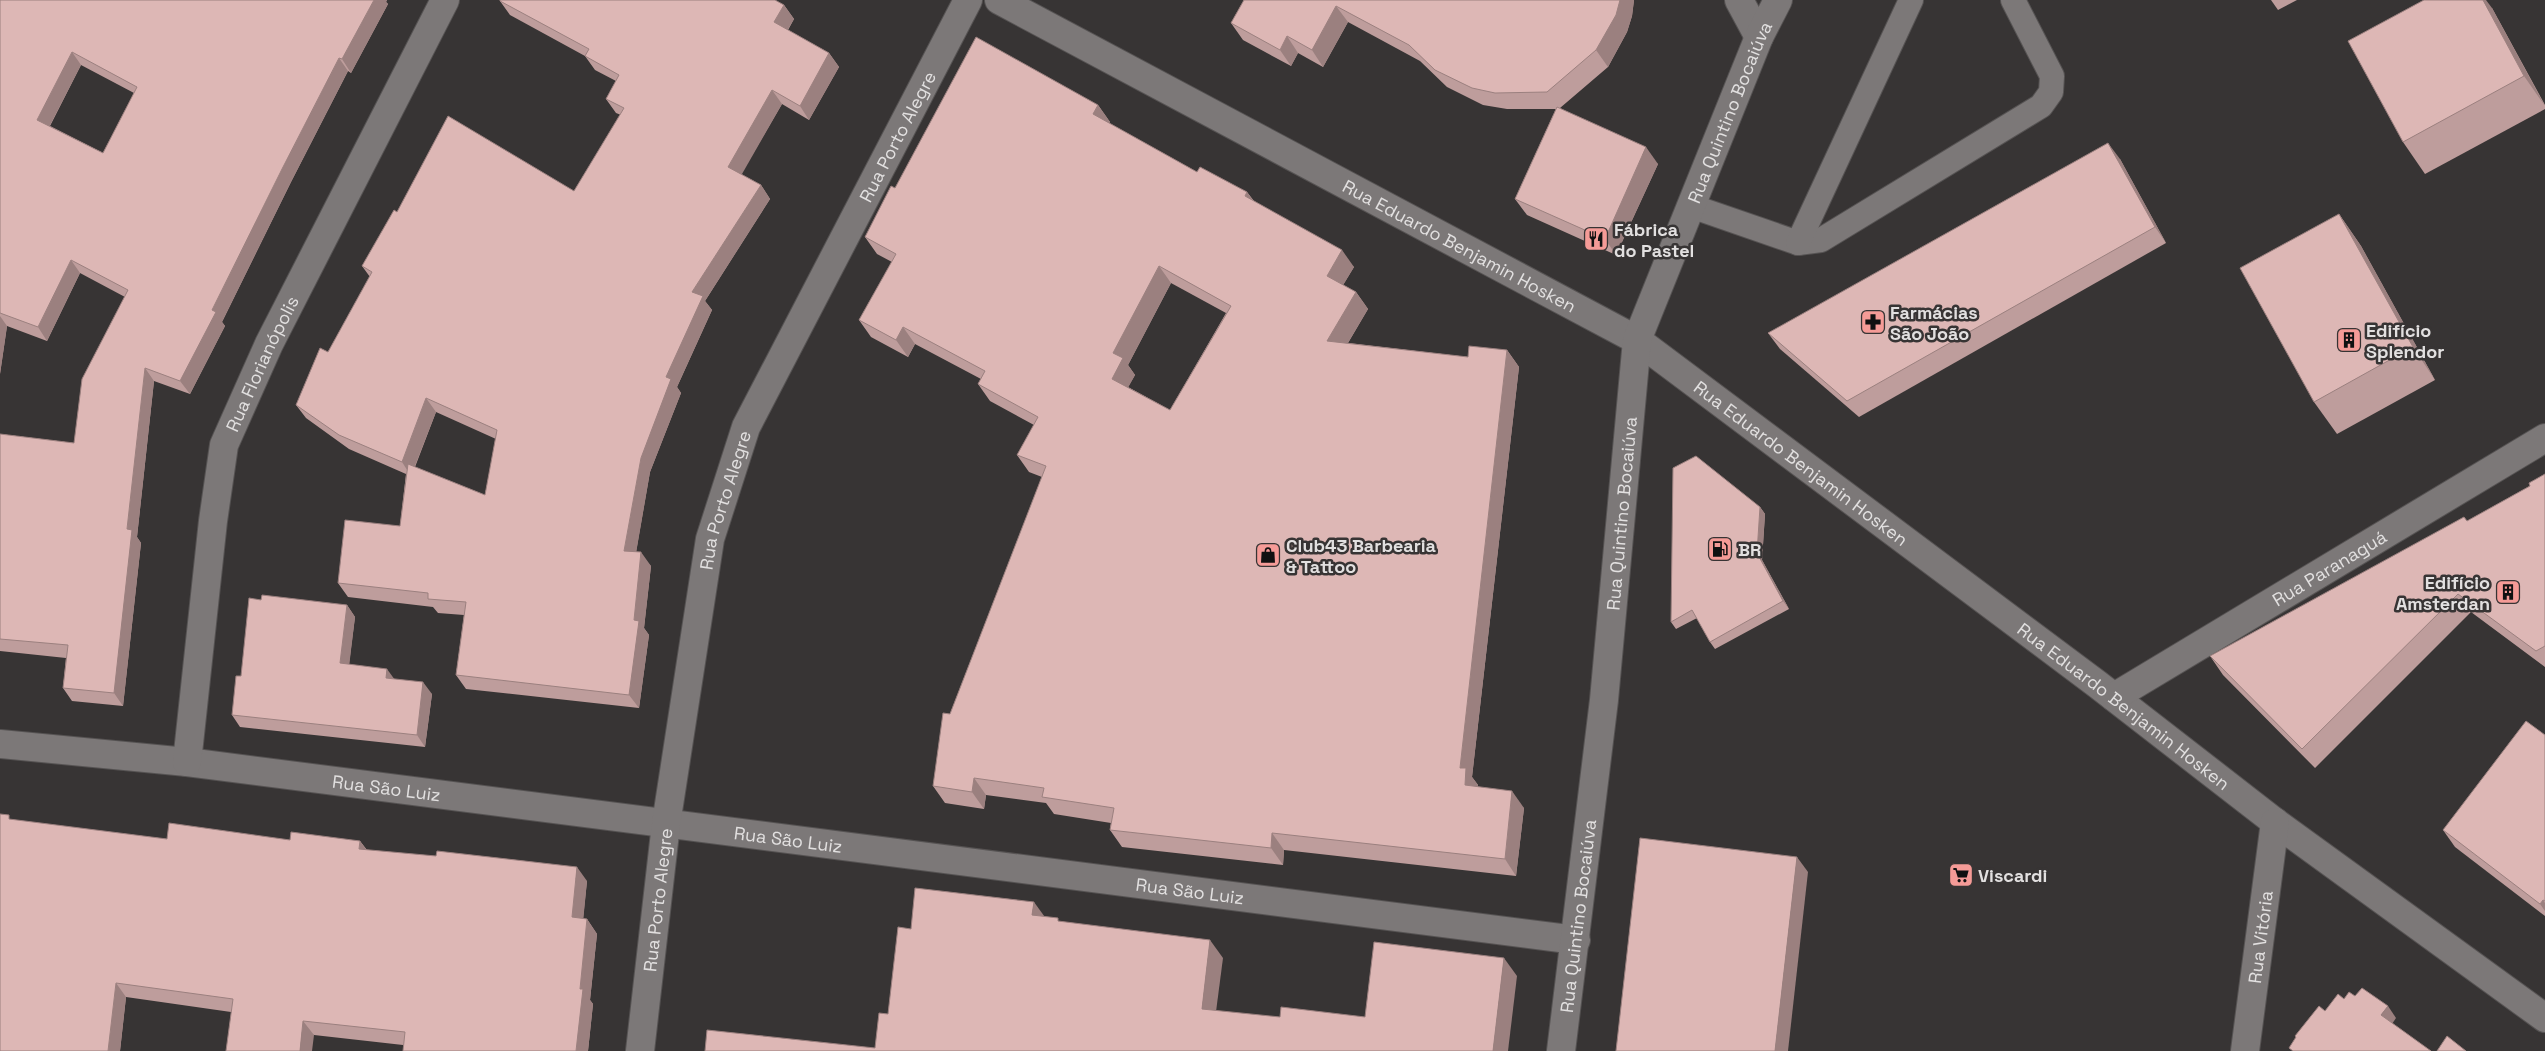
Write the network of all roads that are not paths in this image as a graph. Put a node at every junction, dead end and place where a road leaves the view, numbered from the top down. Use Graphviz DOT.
graph roads {
  1 [pos="445,0"];
  2 [pos="968,0"];
  3 [pos="999,0"];
  4 [pos="1739,0"];
  5 [pos="1778,0"];
  6 [pos="1911,0"];
  7 [pos="2013,0"];
  8 [pos="1759,37"];
  9 [pos="1691,206"];
  10 [pos="1798,243"];
  11 [pos="1637,340"];
  12 [pos="2545,438"];
  13 [pos="2114,697"];
  14 [pos="0,744"];
  15 [pos="187,762"];
  16 [pos="2275,822"];
  17 [pos="666,824"];
  18 [pos="1576,940"];
  19 [pos="2545,1018"];
  20 [pos="640,1051"];
  21 [pos="1561,1051"];
  22 [pos="2246,1051"];
  1 -- 15 [label="street, Rua Florianópolis"];
  2 -- 17 [label="street, Rua Porto Alegre"];
  3 -- 11 [label="street, Rua Eduardo Benjamin Hosken"];
  4 -- 8 [label="street"];
  5 -- 8 [label="street, Rua Quintino Bocaiúva"];
  6 -- 10 [label="lane"];
  7 -- 10 [label="lane"];
  8 -- 9 [label="street, Rua Quintino Bocaiúva"];
  9 -- 10 [label="lane"];
  9 -- 11 [label="street, Rua Quintino Bocaiúva"];
  11 -- 13 [label="street, Rua Eduardo Benjamin Hosken"];
  11 -- 18 [label="street, Rua Quintino Bocaiúva"];
  12 -- 13 [label="street, Rua Paranaguá"];
  13 -- 16 [label="street, Rua Eduardo Benjamin Hosken"];
  14 -- 15 [label="street, Rua São Luiz"];
  15 -- 17 [label="street, Rua São Luiz"];
  16 -- 19 [label="street, Rua Eduardo Benjamin Hosken"];
  16 -- 22 [label="street, Rua Vitória"];
  17 -- 18 [label="street, Rua São Luiz"];
  17 -- 20 [label="street, Rua Porto Alegre"];
  18 -- 21 [label="street, Rua Quintino Bocaiúva"];
}
